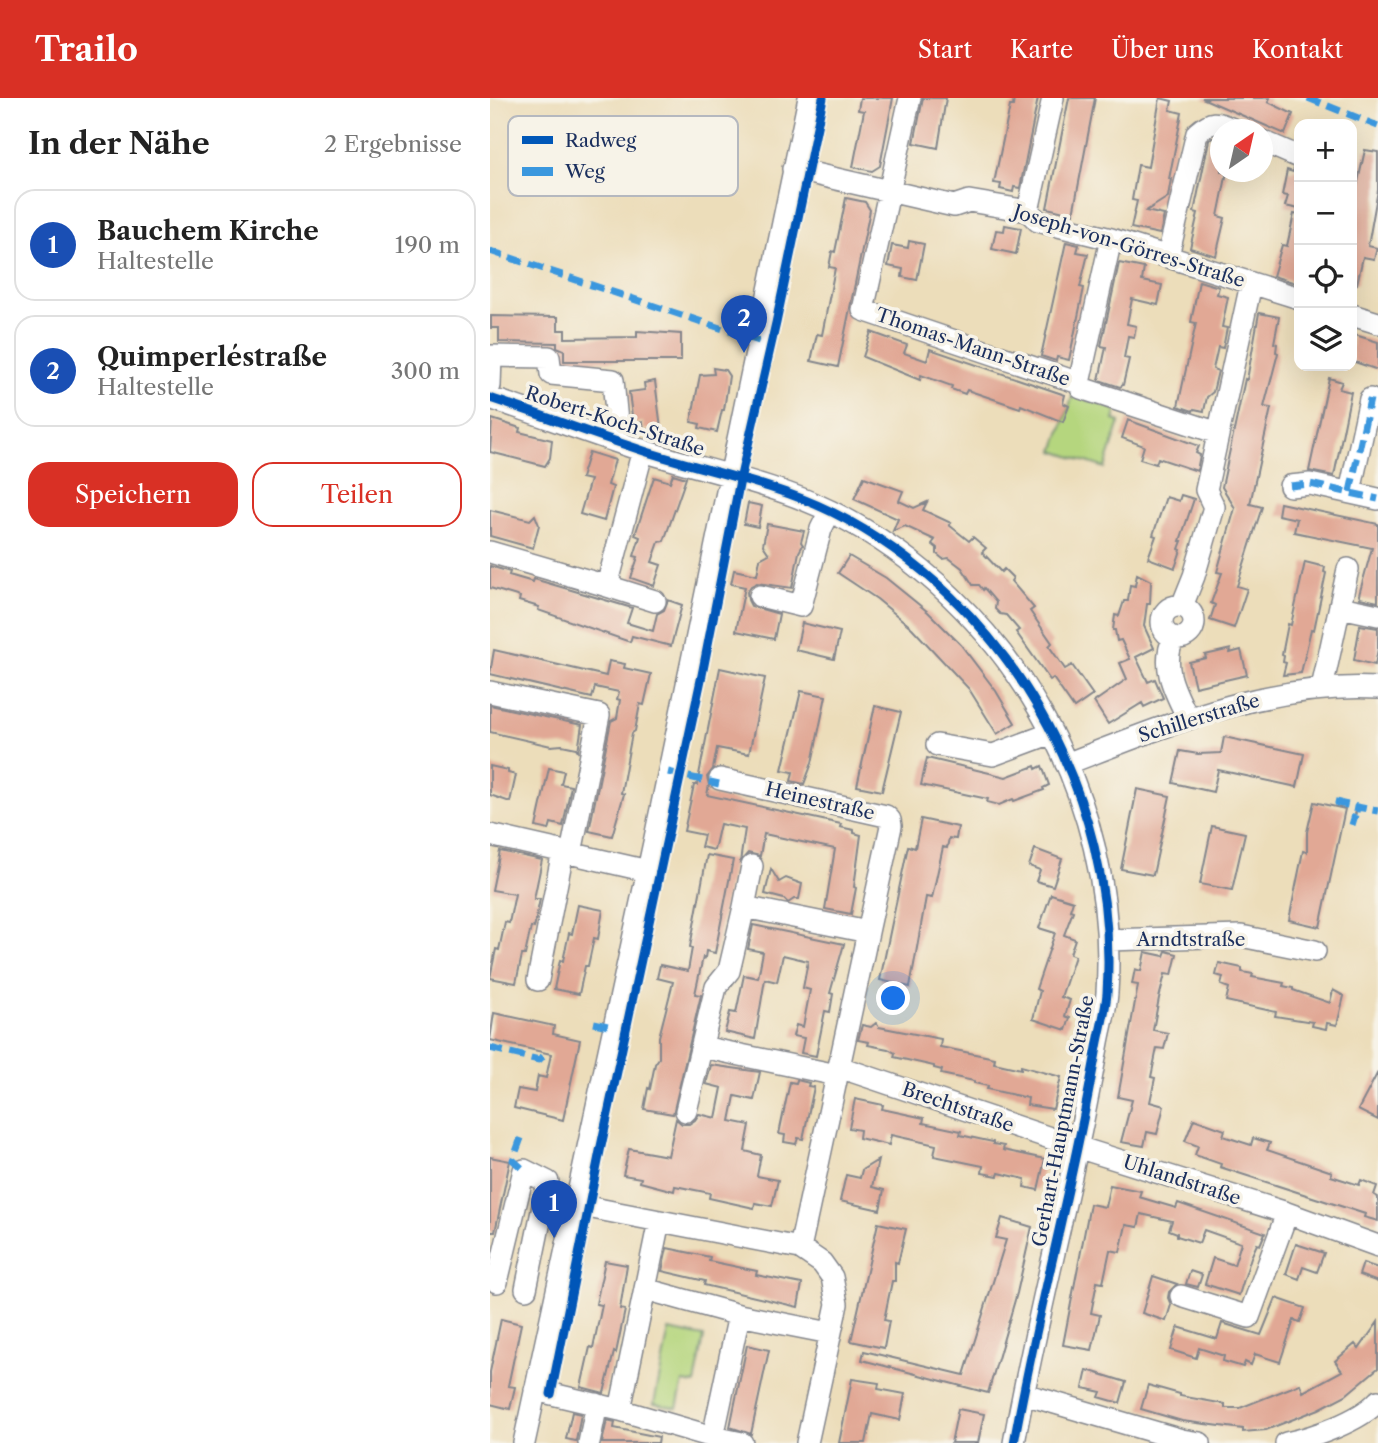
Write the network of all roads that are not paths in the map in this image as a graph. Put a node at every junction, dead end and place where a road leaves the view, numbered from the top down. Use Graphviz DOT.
graph roads {
  1 [pos="809,98"];
  2 [pos="910,98"];
  3 [pos="1053,98"];
  4 [pos="1210,124"];
  5 [pos="1273,146"];
  6 [pos="1294,155"];
  7 [pos="793,169"];
  8 [pos="888,190"];
  9 [pos="1028,211"];
  10 [pos="1111,239"];
  11 [pos="1168,256"];
  12 [pos="1251,284"];
  13 [pos="1294,297"];
  14 [pos="1357,317"];
  15 [pos="1378,323"];
  16 [pos="1079,383"];
  17 [pos="490,386"];
  18 [pos="490,398"];
  19 [pos="1370,399"];
  20 [pos="1218,433"];
  21 [pos="611,439"];
  22 [pos="643,450"];
  23 [pos="730,476"];
  24 [pos="1290,486"];
  25 [pos="1350,492"];
  26 [pos="1378,499"];
  27 [pos="830,511"];
  28 [pos="490,552"];
  29 [pos="1348,569"];
  30 [pos="607,586"];
  31 [pos="760,596"];
  32 [pos="655,601"];
  33 [pos="1340,607"];
  34 [pos="1378,615"];
  35 [pos="1322,688"];
  36 [pos="1378,688"];
  37 [pos="490,692"];
  38 [pos="1188,719"];
  39 [pos="1052,733"];
  40 [pos="937,744"];
  41 [pos="1066,764"];
  42 [pos="720,779"];
  43 [pos="490,835"];
  44 [pos="567,852"];
  45 [pos="752,866"];
  46 [pos="648,871"];
  47 [pos="744,907"];
  48 [pos="868,932"];
  49 [pos="1108,940"];
  50 [pos="1315,951"];
  51 [pos="538,980"];
  52 [pos="702,1047"];
  53 [pos="838,1071"];
  54 [pos="685,1111"];
  55 [pos="1077,1147"];
  56 [pos="577,1205"];
  57 [pos="1287,1213"];
  58 [pos="659,1221"];
  59 [pos="1378,1246"];
  60 [pos="800,1248"];
  61 [pos="494,1282"];
  62 [pos="526,1289"];
  63 [pos="645,1289"];
  64 [pos="557,1295"];
  65 [pos="1181,1296"];
  66 [pos="739,1315"];
  67 [pos="830,1334"];
  68 [pos="535,1390"];
  69 [pos="1024,1394"];
  70 [pos="597,1404"];
  71 [pos="1376,1408"];
  72 [pos="620,1410"];
  73 [pos="713,1437"];
  74 [pos="524,1443"];
  75 [pos="589,1443"];
  76 [pos="737,1443"];
  77 [pos="807,1443"];
  78 [pos="1014,1443"];
  79 [pos="1200,1443"];
  80 [pos="1286,1443"];
  1 -- 7 [label="street"];
  2 -- 8 [label="street"];
  3 -- 9 [label="street"];
  4 -- 11 [label="street"];
  5 -- 6 [label="street"];
  7 -- 8 [label="street, Joseph-von-Görres-Straße"];
  7 -- 23 [label="street"];
  8 -- 9 [label="street, Joseph-von-Görres-Straße"];
  8 -- 16 [label="street, Thomas-Mann-Straße"];
  9 -- 10 [label="street, Joseph-von-Görres-Straße"];
  10 -- 11 [label="street, Joseph-von-Görres-Straße"];
  10 -- 16 [label="street, Thomas-Mann-Straße"];
  11 -- 12 [label="street, Joseph-von-Görres-Straße"];
  12 -- 13 [label="street, Joseph-von-Görres-Straße"];
  12 -- 20 [label="street"];
  14 -- 15 [label="street"];
  16 -- 20 [label="street, Thomas-Mann-Straße"];
  17 -- 21 [label="street, Robert-Koch-Straße"];
  18 -- 21 [label="street, Robert-Koch-Straße"];
  19 -- 25 [label="street"];
  20 -- 38 [label="street"];
  21 -- 22 [label="street, Robert-Koch-Straße"];
  22 -- 23 [label="street, Robert-Koch-Straße"];
  22 -- 30 [label="street"];
  23 -- 27 [label="street, Gerhart-Hauptmann-Straße"];
  23 -- 46 [label="street"];
  24 -- 25 [label="street"];
  25 -- 26 [label="street"];
  27 -- 31 [label="street"];
  27 -- 39 [label="street, Gerhart-Hauptmann-Straße"];
  28 -- 30 [label="street"];
  29 -- 33 [label="street"];
  30 -- 32 [label="street"];
  33 -- 34 [label="street"];
  33 -- 35 [label="street"];
  35 -- 36 [label="street, Schillerstraße"];
  35 -- 38 [label="street, Schillerstraße"];
  37 -- 44 [label="street"];
  38 -- 41 [label="street, Schillerstraße"];
  39 -- 40 [label="street"];
  39 -- 41 [label="street, Gerhart-Hauptmann-Straße"];
  41 -- 49 [label="street, Gerhart-Hauptmann-Straße"];
  42 -- 48 [label="street, Heinestraße"];
  43 -- 44 [label="street"];
  44 -- 46 [label="street"];
  44 -- 51 [label="street"];
  45 -- 47 [label="street"];
  46 -- 56 [label="street"];
  47 -- 48 [label="street"];
  47 -- 52 [label="street"];
  48 -- 53 [label="street, Heinestraße"];
  49 -- 50 [label="street, Arndtstraße"];
  49 -- 55 [label="street, Gerhart-Hauptmann-Straße"];
  52 -- 53 [label="street"];
  52 -- 54 [label="street"];
  53 -- 55 [label="street, Brechtstraße"];
  53 -- 60 [label="street, Heinestraße"];
  55 -- 57 [label="street, Uhlandstraße"];
  55 -- 69 [label="street, Gerhart-Hauptmann-Straße"];
  56 -- 58 [label="street"];
  56 -- 64 [label="street"];
  57 -- 59 [label="street, Uhlandstraße"];
  57 -- 65 [label="street"];
  58 -- 60 [label="street"];
  58 -- 63 [label="street"];
  60 -- 67 [label="street"];
  61 -- 62 [label="street"];
  61 -- 62 [label="street"];
  62 -- 64 [label="street"];
  63 -- 66 [label="street"];
  63 -- 72 [label="street"];
  64 -- 68 [label="street"];
  66 -- 67 [label="street"];
  66 -- 73 [label="street"];
  67 -- 77 [label="street"];
  68 -- 70 [label="street"];
  68 -- 74 [label="street"];
  69 -- 78 [label="street, Gerhart-Hauptmann-Straße"];
  69 -- 79 [label="street"];
  70 -- 72 [label="street"];
  70 -- 75 [label="street"];
  71 -- 80 [label="street"];
  72 -- 73 [label="street"];
  73 -- 76 [label="street"];
}
